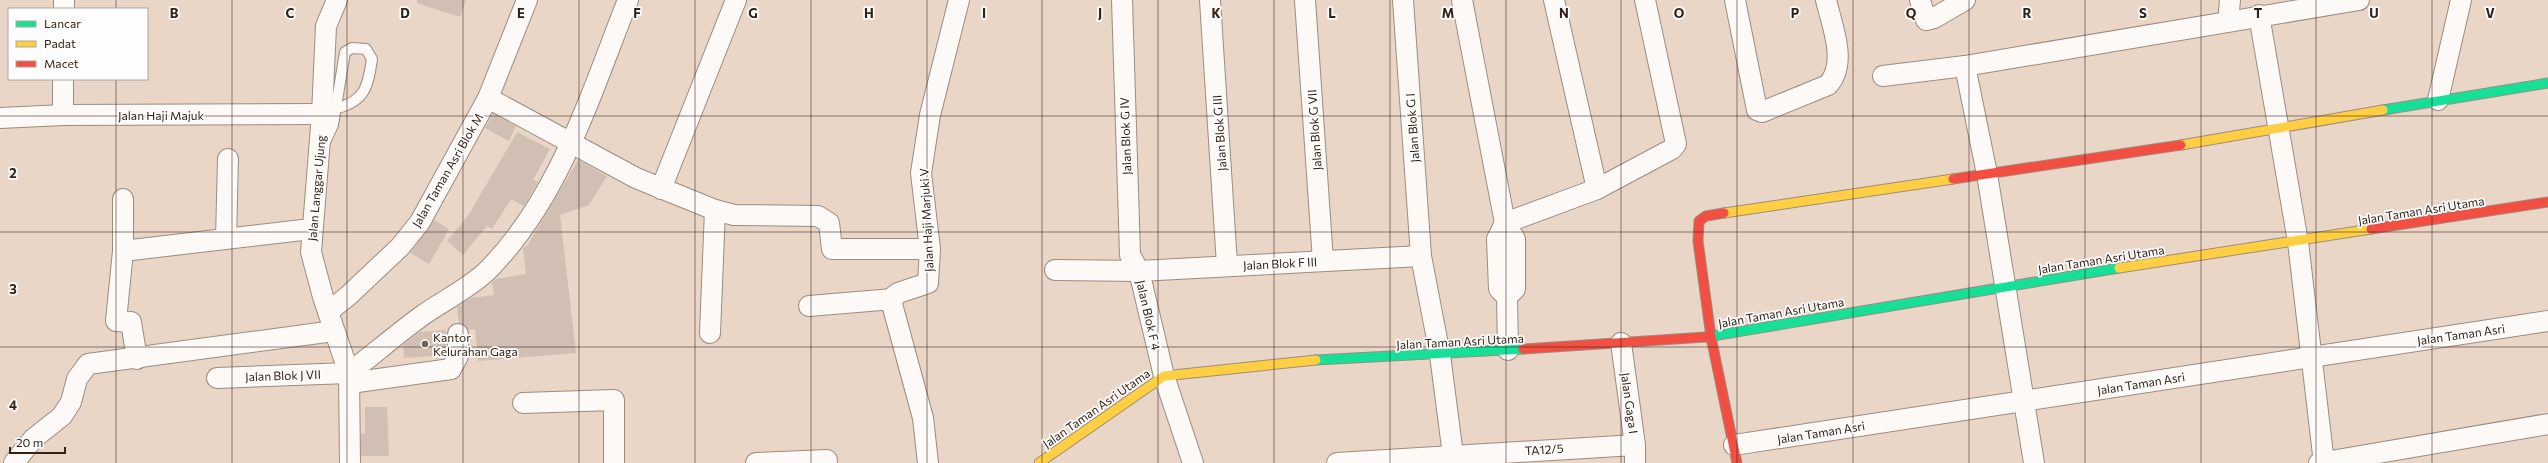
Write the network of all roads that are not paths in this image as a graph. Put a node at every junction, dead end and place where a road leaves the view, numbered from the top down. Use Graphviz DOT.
graph roads {
  1 [pos="337,0"];
  2 [pos="527,0"];
  3 [pos="628,0"];
  4 [pos="736,0"];
  5 [pos="960,0"];
  6 [pos="1122,0"];
  7 [pos="1210,0"];
  8 [pos="1305,0"];
  9 [pos="1402,0"];
  10 [pos="1462,0"];
  11 [pos="1554,0"];
  12 [pos="1646,0"];
  13 [pos="1735,0"];
  14 [pos="1826,0"];
  15 [pos="1920,0"];
  16 [pos="1965,0"];
  17 [pos="2359,0"];
  18 [pos="2461,0"];
  19 [pos="2259,15"];
  20 [pos="1965,66"];
  21 [pos="1883,76"];
  22 [pos="63,80"];
  23 [pos="2548,83"];
  24 [pos="488,98"];
  25 [pos="2438,100"];
  26 [pos="329,111"];
  27 [pos="62,114"];
  28 [pos="0,118"];
  29 [pos="2278,130"];
  30 [pos="572,142"];
  31 [pos="228,159"];
  32 [pos="1987,174"];
  33 [pos="661,189"];
  34 [pos="1597,189"];
  35 [pos="123,199"];
  36 [pos="2548,202"];
  37 [pos="715,210"];
  38 [pos="1505,223"];
  39 [pos="311,229"];
  40 [pos="226,239"];
  41 [pos="2298,242"];
  42 [pos="930,249"];
  43 [pos="123,252"];
  44 [pos="1422,256"];
  45 [pos="1323,261"];
  46 [pos="1227,265"];
  47 [pos="1055,270"];
  48 [pos="1139,271"];
  49 [pos="2004,286"];
  50 [pos="893,299"];
  51 [pos="809,306"];
  52 [pos="328,312"];
  53 [pos="2548,321"];
  54 [pos="334,331"];
  55 [pos="710,333"];
  56 [pos="458,334"];
  57 [pos="1711,337"];
  58 [pos="1622,343"];
  59 [pos="1508,350"];
  60 [pos="1447,354"];
  61 [pos="2310,356"];
  62 [pos="137,359"];
  63 [pos="1162,368"];
  64 [pos="216,378"];
  65 [pos="349,378"];
  66 [pos="2025,401"];
  67 [pos="523,403"];
  68 [pos="2548,424"];
  69 [pos="1635,454"];
  70 [pos="1735,454"];
  71 [pos="1453,455"];
  72 [pos="827,460"];
  73 [pos="14,463"];
  74 [pos="350,463"];
  75 [pos="614,463"];
  76 [pos="756,463"];
  77 [pos="928,463"];
  78 [pos="1039,463"];
  79 [pos="1193,463"];
  80 [pos="1337,463"];
  81 [pos="2034,463"];
  82 [pos="2322,463"];
  1 -- 26 [label="street, Jalan Langgar Ujung"];
  2 -- 24 [label="street, Jalan Taman Asri Blok M"];
  3 -- 30 [label="street"];
  4 -- 33 [label="street"];
  5 -- 42 [label="street, Jalan Haji Marjuki V"];
  6 -- 48 [label="street, Jalan Blok G IV"];
  7 -- 46 [label="street, Jalan Blok G III"];
  8 -- 45 [label="street, Jalan Blok G VII"];
  9 -- 44 [label="street, Jalan Blok G I"];
  10 -- 38 [label="street"];
  11 -- 34 [label="street"];
  12 -- 34 [label="street"];
  13 -- 14 [label="street"];
  15 -- 16 [label="street"];
  17 -- 19 [label="street"];
  18 -- 25 [label="street"];
  19 -- 20 [label="street"];
  19 -- 29 [label="street"];
  20 -- 21 [label="street"];
  20 -- 32 [label="street"];
  22 -- 27 [label="street"];
  23 -- 25 [label="street"];
  24 -- 30 [label="street"];
  24 -- 52 [label="street, Jalan Taman Asri Blok M"];
  25 -- 29 [label="street"];
  26 -- 26 [label="lane"];
  26 -- 27 [label="street, Jalan Haji Majuk"];
  26 -- 39 [label="street, Jalan Langgar Ujung"];
  27 -- 28 [label="street, Jalan Haji Majuk"];
  29 -- 32 [label="street"];
  29 -- 41 [label="street"];
  30 -- 33 [label="street"];
  30 -- 65 [label="street"];
  31 -- 40 [label="street"];
  32 -- 49 [label="street"];
  32 -- 57 [label="street"];
  33 -- 37 [label="street"];
  34 -- 38 [label="street"];
  35 -- 43 [label="street"];
  36 -- 41 [label="street, Jalan Taman Asri Utama"];
  37 -- 42 [label="street"];
  37 -- 55 [label="street"];
  38 -- 59 [label="street"];
  39 -- 40 [label="street"];
  39 -- 52 [label="street, Jalan Langgar Ujung"];
  40 -- 43 [label="street"];
  41 -- 49 [label="street, Jalan Taman Asri Utama"];
  41 -- 61 [label="street"];
  42 -- 50 [label="street, Jalan Haji Marjuki V"];
  43 -- 62 [label="street"];
  44 -- 45 [label="street, Jalan Blok F III"];
  44 -- 60 [label="street, Jalan Blok G I"];
  45 -- 46 [label="street, Jalan Blok F III"];
  46 -- 48 [label="street, Jalan Blok F III"];
  47 -- 48 [label="street, Jalan Blok F III"];
  48 -- 63 [label="street, Jalan Blok F 4"];
  49 -- 57 [label="street, Jalan Taman Asri Utama"];
  49 -- 66 [label="street"];
  50 -- 51 [label="street"];
  50 -- 77 [label="street"];
  52 -- 54 [label="street, Jalan Langgar Ujung"];
  53 -- 61 [label="street, Jalan Taman Asri"];
  54 -- 62 [label="street"];
  54 -- 65 [label="street, Jalan Langgar Ujung"];
  56 -- 65 [label="street, Jalan Blok J VII"];
  57 -- 58 [label="street, Jalan Taman Asri Utama"];
  57 -- 70 [label="street"];
  58 -- 59 [label="street, Jalan Taman Asri Utama"];
  58 -- 69 [label="street, Jalan Gaga I"];
  59 -- 60 [label="street, Jalan Taman Asri Utama"];
  60 -- 63 [label="street, Jalan Taman Asri Utama"];
  60 -- 71 [label="street, Jalan Blok G I"];
  61 -- 66 [label="street, Jalan Taman Asri"];
  61 -- 82 [label="street"];
  62 -- 73 [label="street"];
  63 -- 78 [label="street, Jalan Taman Asri Utama"];
  63 -- 79 [label="street, Jalan Blok F 4"];
  64 -- 65 [label="street, Jalan Blok J VII"];
  65 -- 74 [label="street, Jalan Langgar Ujung"];
  66 -- 70 [label="street, Jalan Taman Asri"];
  66 -- 81 [label="street"];
  67 -- 75 [label="street"];
  68 -- 82 [label="street"];
  69 -- 71 [label="street, TA12/5"];
  71 -- 80 [label="street, TA12/5"];
  72 -- 76 [label="street"];
}
